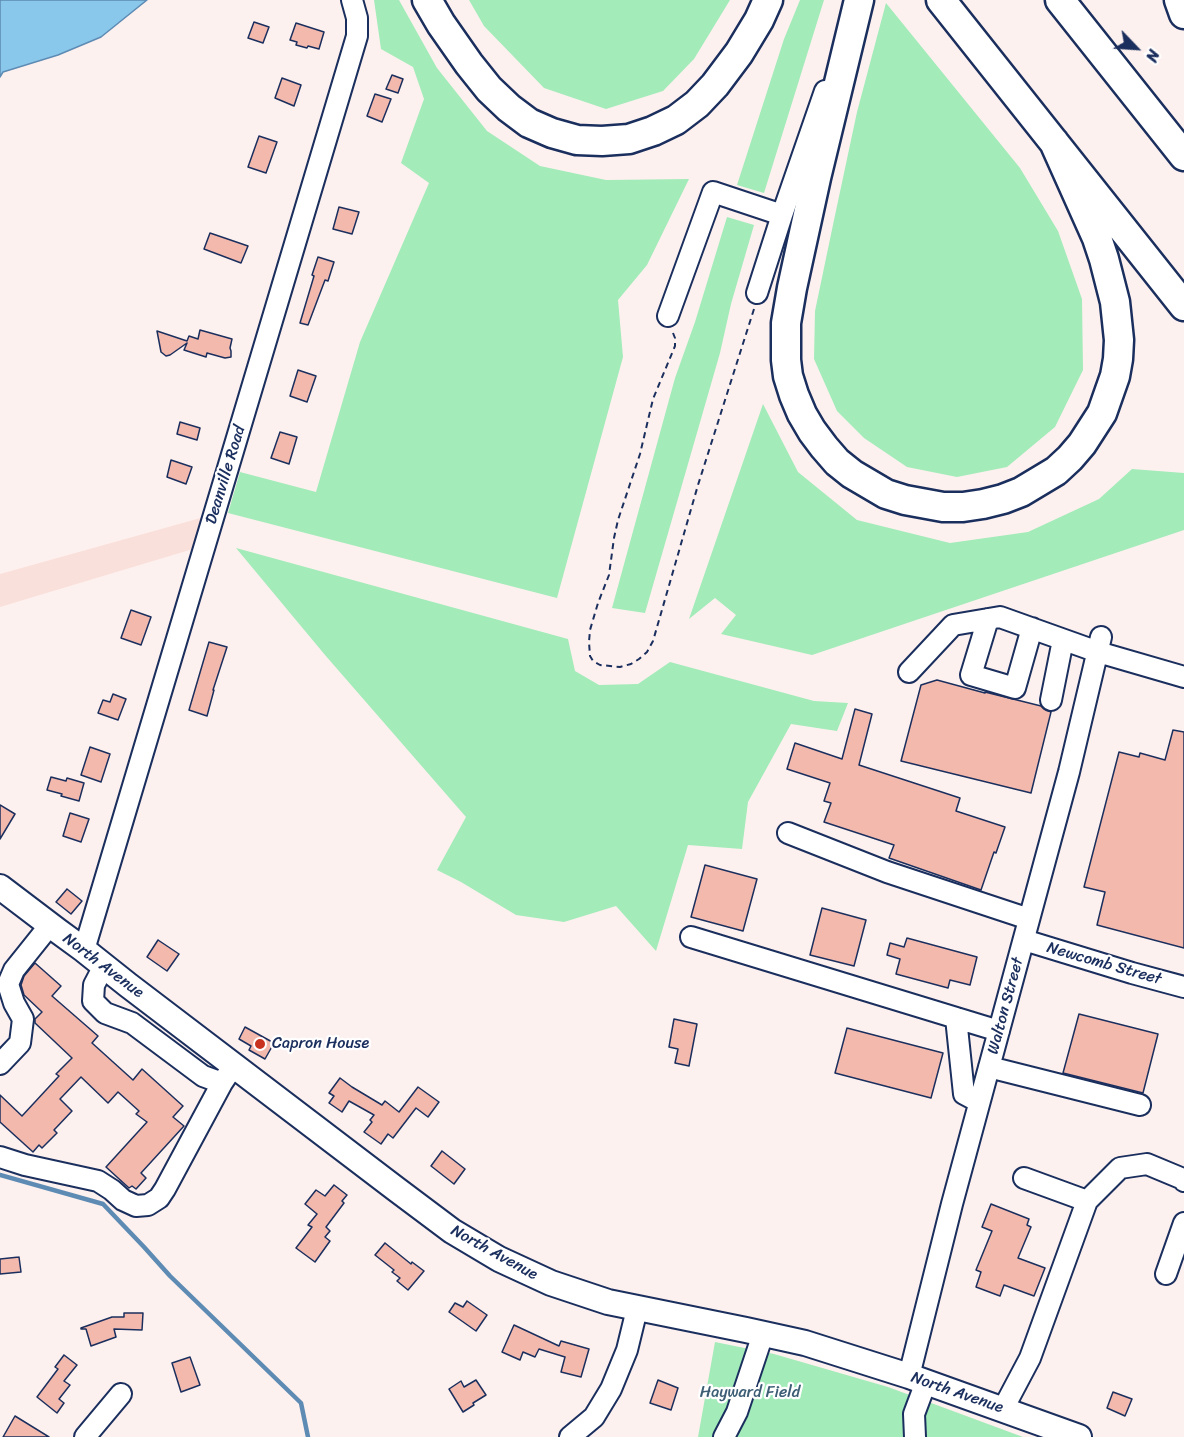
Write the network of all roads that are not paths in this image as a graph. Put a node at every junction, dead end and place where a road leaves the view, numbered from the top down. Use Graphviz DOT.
graph roads {
  1 [pos="352,0"];
  2 [pos="427,0"];
  3 [pos="768,0"];
  4 [pos="857,0"];
  5 [pos="941,0"];
  6 [pos="1060,0"];
  7 [pos="1179,0"];
  8 [pos="1184,14"];
  9 [pos="1054,142"];
  10 [pos="1184,156"];
  11 [pos="782,215"];
  12 [pos="757,293"];
  13 [pos="1184,306"];
  14 [pos="668,316"];
  15 [pos="988,619"];
  16 [pos="1032,628"];
  17 [pos="1063,640"];
  18 [pos="1100,645"];
  19 [pos="909,672"];
  20 [pos="1184,677"];
  21 [pos="1051,700"];
  22 [pos="788,833"];
  23 [pos="0,887"];
  24 [pos="1029,919"];
  25 [pos="50,925"];
  26 [pos="691,937"];
  27 [pos="1023,940"];
  28 [pos="84,950"];
  29 [pos="104,966"];
  30 [pos="1184,987"];
  31 [pos="956,1018"];
  32 [pos="999,1031"];
  33 [pos="0,1064"];
  34 [pos="989,1067"];
  35 [pos="228,1074"];
  36 [pos="980,1102"];
  37 [pos="1140,1105"];
  38 [pos="0,1157"];
  39 [pos="1024,1178"];
  40 [pos="1184,1181"];
  41 [pos="1087,1201"];
  42 [pos="1184,1223"];
  43 [pos="1166,1274"];
  44 [pos="637,1309"];
  45 [pos="763,1334"];
  46 [pos="918,1379"];
  47 [pos="121,1394"];
  48 [pos="1003,1409"];
  49 [pos="85,1437"];
  50 [pos="570,1437"];
  51 [pos="724,1437"];
  52 [pos="915,1437"];
  53 [pos="1079,1437"];
  1 -- 28 [label="street, Deanville Road"];
  2 -- 3 [label="highway"];
  4 -- 9 [label="highway"];
  4 -- 11 [label="street"];
  5 -- 9 [label="highway"];
  6 -- 10 [label="highway"];
  7 -- 8 [label="highway"];
  9 -- 13 [label="highway"];
  11 -- 12 [label="street"];
  11 -- 14 [label="street"];
  15 -- 16 [label="street"];
  15 -- 16 [label="street"];
  15 -- 19 [label="street"];
  16 -- 17 [label="street"];
  17 -- 18 [label="street"];
  17 -- 21 [label="street"];
  18 -- 20 [label="street"];
  18 -- 24 [label="street, Walton Street"];
  22 -- 24 [label="street"];
  23 -- 25 [label="main road, North Avenue"];
  24 -- 27 [label="street, Walton Street"];
  25 -- 28 [label="main road, North Avenue"];
  25 -- 33 [label="street"];
  26 -- 31 [label="street"];
  27 -- 30 [label="street, Newcomb Street"];
  27 -- 32 [label="street, Walton Street"];
  28 -- 29 [label="main road, North Avenue"];
  29 -- 35 [label="main road, North Avenue"];
  29 -- 35 [label="street"];
  31 -- 32 [label="street"];
  31 -- 36 [label="street"];
  32 -- 34 [label="street, Walton Street"];
  34 -- 36 [label="street, Walton Street"];
  34 -- 37 [label="street"];
  35 -- 38 [label="street"];
  35 -- 44 [label="main road, North Avenue"];
  36 -- 46 [label="street, Walton Street"];
  39 -- 41 [label="street"];
  40 -- 41 [label="street"];
  41 -- 48 [label="street"];
  42 -- 43 [label="street"];
  44 -- 45 [label="main road, North Avenue"];
  44 -- 50 [label="street"];
  45 -- 46 [label="main road, North Avenue"];
  45 -- 51 [label="street"];
  46 -- 48 [label="main road, North Avenue"];
  46 -- 52 [label="street, Walton Street"];
  47 -- 49 [label="street"];
  48 -- 53 [label="main road, North Avenue"];
}
